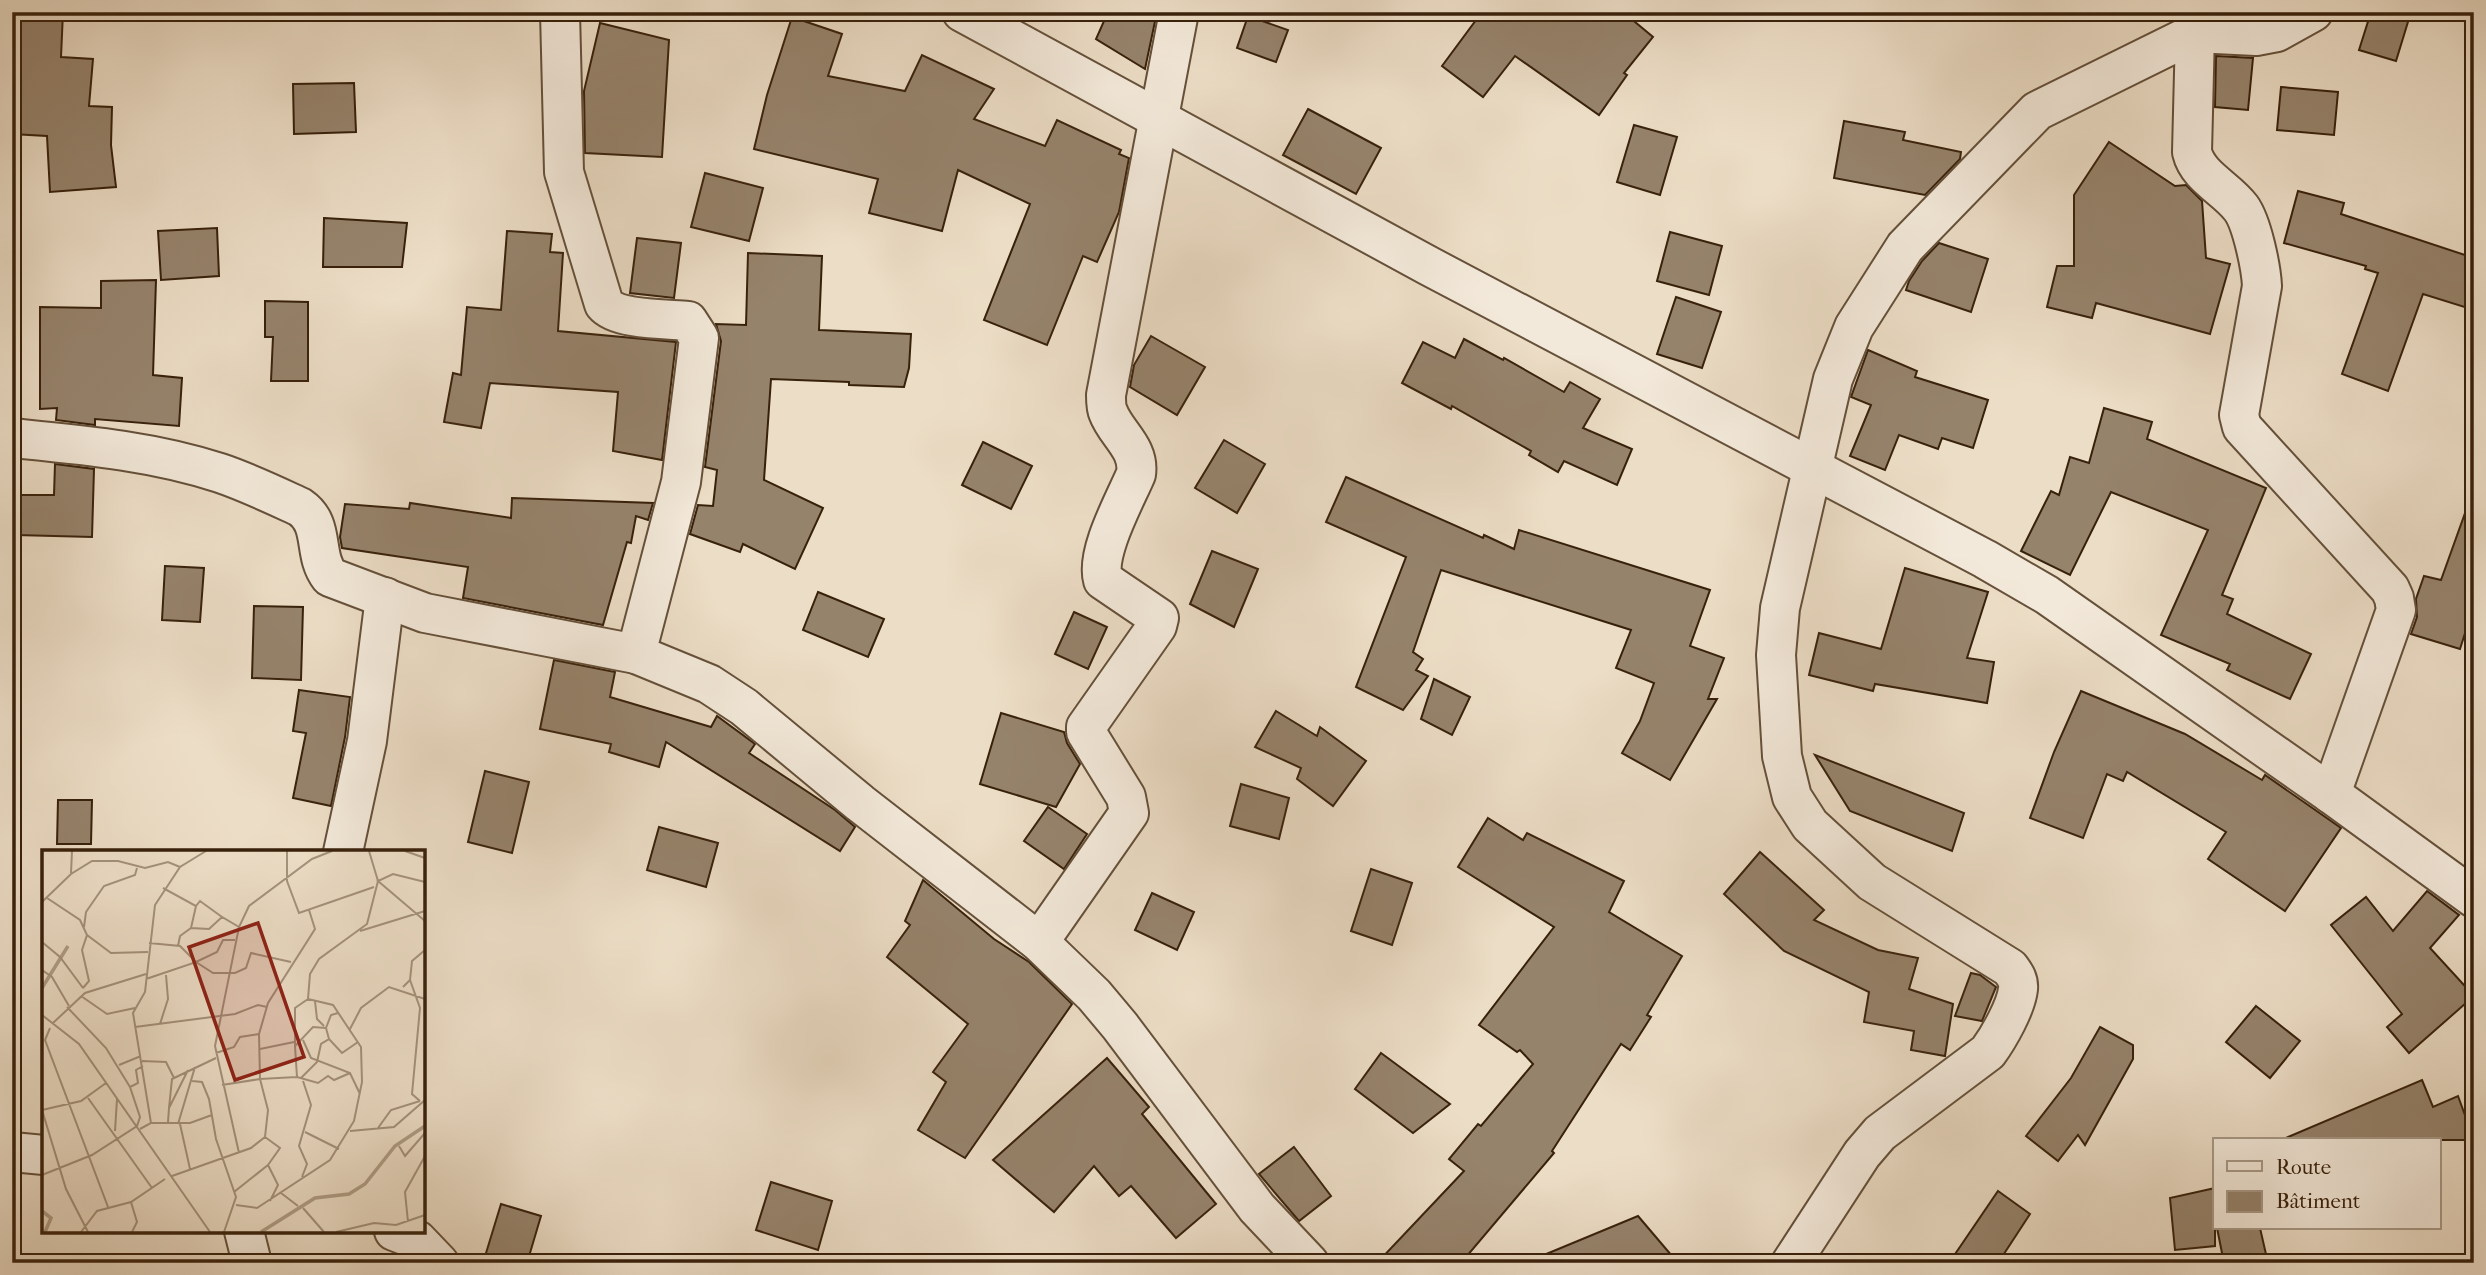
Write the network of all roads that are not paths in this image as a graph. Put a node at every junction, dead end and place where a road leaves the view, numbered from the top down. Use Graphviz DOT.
graph roads {
  1 [pos="560,12"];
  2 [pos="962,12"];
  3 [pos="1179,12"];
  4 [pos="2313,12"];
  5 [pos="2195,23"];
  6 [pos="1158,119"];
  7 [pos="12,438"];
  8 [pos="1813,470"];
  9 [pos="385,597"];
  10 [pos="636,654"];
  11 [pos="2331,794"];
  12 [pos="343,850"];
  13 [pos="2474,898"];
  14 [pos="1039,942"];
  15 [pos="12,1152"];
  16 [pos="42,1155"];
  17 [pos="244,1233"];
  18 [pos="399,1233"];
  19 [pos="252,1263"];
  20 [pos="439,1263"];
  21 [pos="1309,1263"];
  22 [pos="1791,1263"];
  1 -- 10 [label="street"];
  2 -- 6 [label="street"];
  3 -- 6 [label="street"];
  4 -- 5 [label="street"];
  5 -- 8 [label="street"];
  5 -- 11 [label="street"];
  6 -- 8 [label="street"];
  6 -- 14 [label="street"];
  7 -- 9 [label="street"];
  8 -- 11 [label="street"];
  8 -- 22 [label="street"];
  9 -- 10 [label="street"];
  9 -- 12 [label="street"];
  10 -- 14 [label="street"];
  11 -- 13 [label="street"];
  14 -- 21 [label="street"];
  15 -- 16 [label="street"];
  17 -- 19 [label="street"];
  18 -- 20 [label="street"];
}
